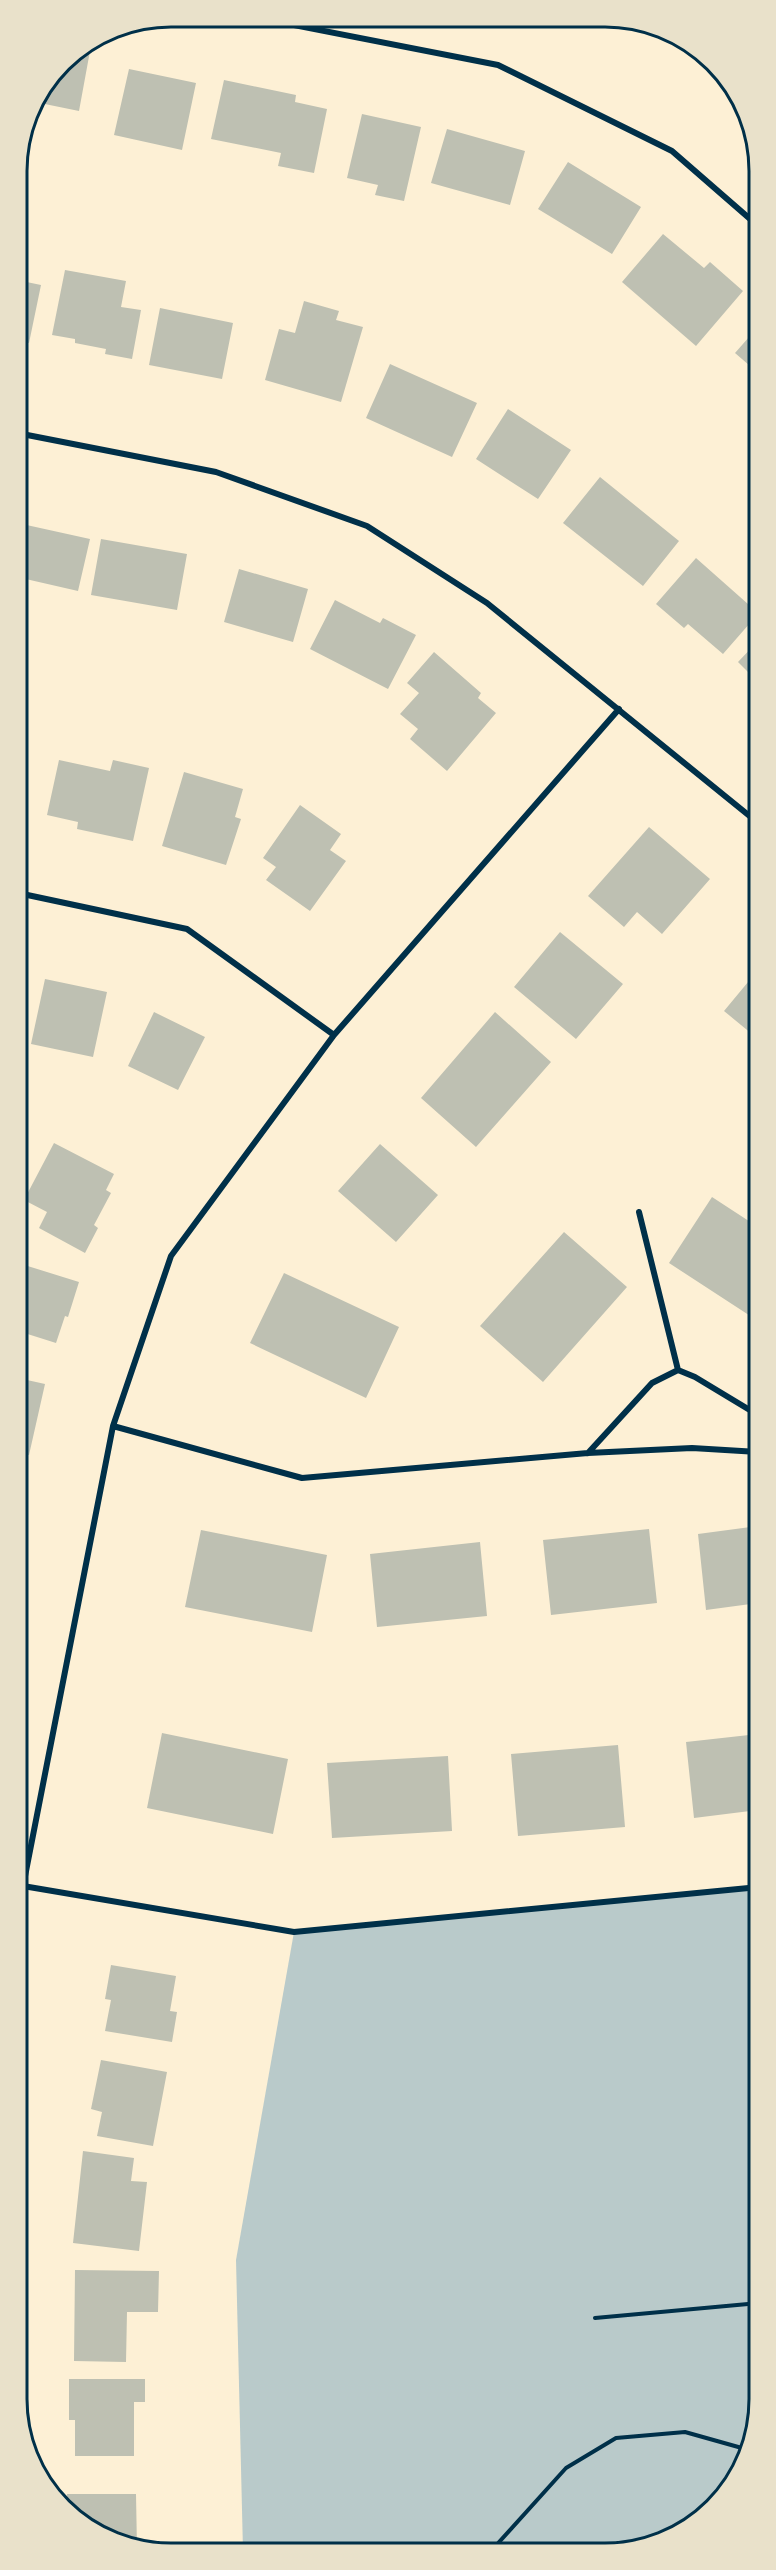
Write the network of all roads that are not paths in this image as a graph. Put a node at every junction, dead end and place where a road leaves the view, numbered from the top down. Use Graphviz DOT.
graph roads {
  1 [pos="304,27"];
  2 [pos="749,218"];
  3 [pos="27,435"];
  4 [pos="619,709"];
  5 [pos="749,815"];
  6 [pos="27,895"];
  7 [pos="334,1035"];
  8 [pos="639,1212"];
  9 [pos="678,1370"];
  10 [pos="749,1410"];
  11 [pos="114,1426"];
  12 [pos="749,1451"];
  13 [pos="588,1453"];
  14 [pos="27,1866"];
  15 [pos="27,1887"];
  16 [pos="749,1888"];
  1 -- 2 [label="street"];
  3 -- 4 [label="street"];
  4 -- 5 [label="street"];
  4 -- 7 [label="street"];
  6 -- 7 [label="street"];
  7 -- 11 [label="street"];
  8 -- 9 [label="street"];
  9 -- 10 [label="street"];
  9 -- 13 [label="street"];
  11 -- 13 [label="street"];
  11 -- 14 [label="street"];
  12 -- 13 [label="street"];
  15 -- 16 [label="street"];
}
